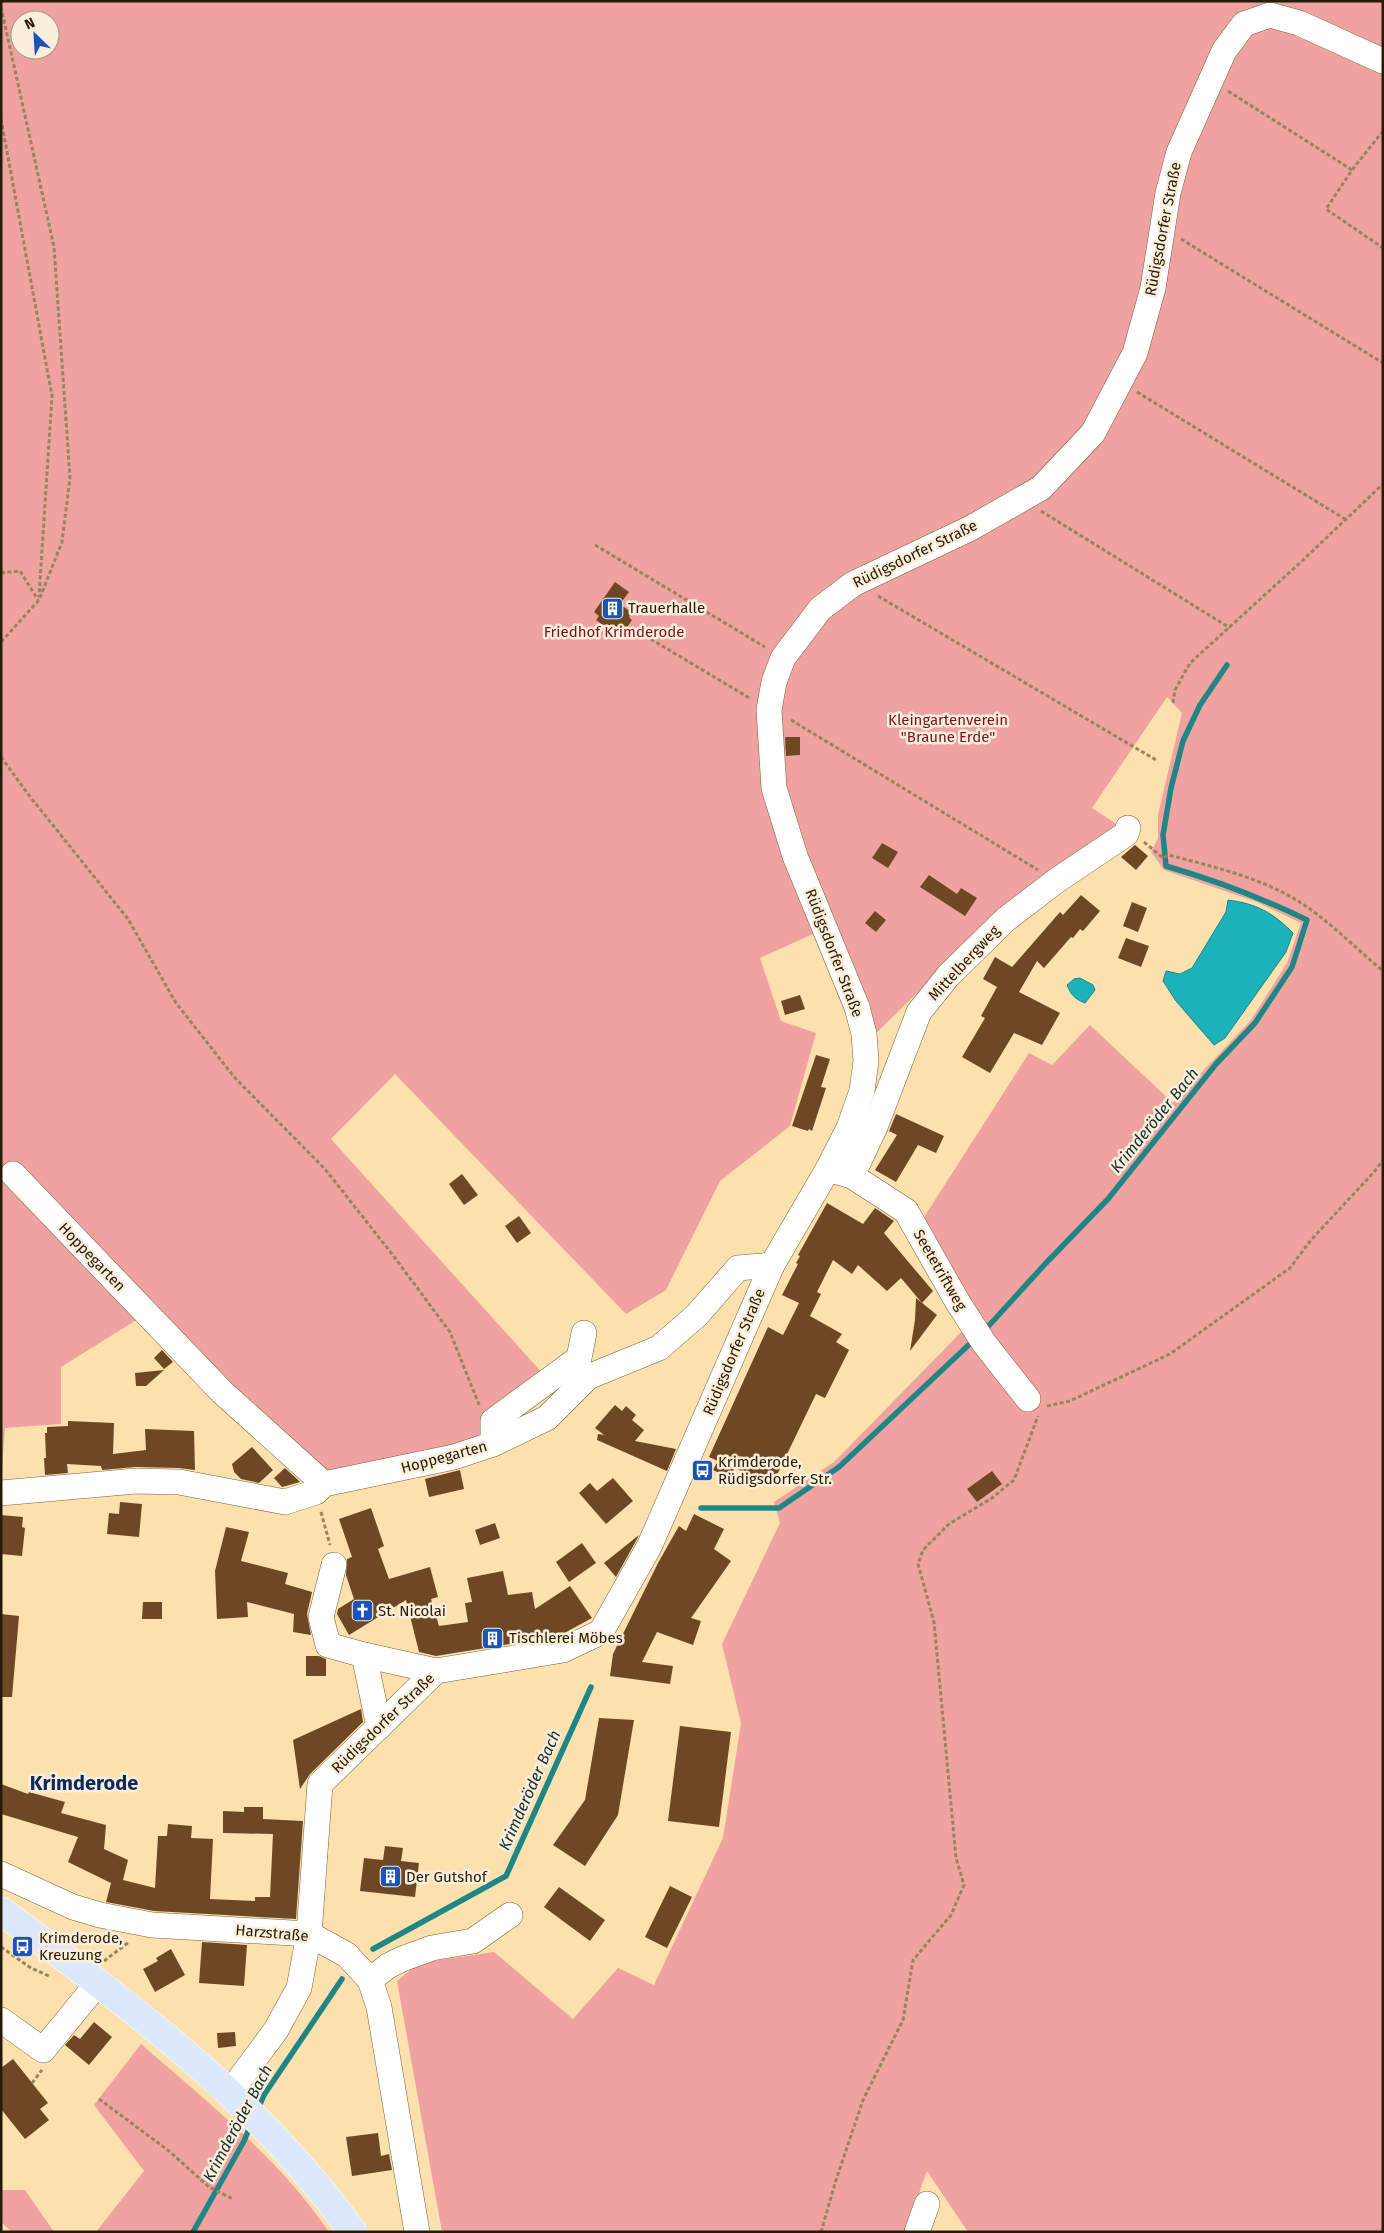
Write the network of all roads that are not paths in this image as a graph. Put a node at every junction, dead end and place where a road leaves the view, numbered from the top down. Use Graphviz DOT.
graph roads {
  1 [pos="1383,61"];
  2 [pos="1128,828"];
  3 [pos="828,1169"];
  4 [pos="13,1174"];
  5 [pos="852,1176"];
  6 [pos="772,1265"];
  7 [pos="584,1333"];
  8 [pos="1028,1399"];
  9 [pos="493,1433"];
  10 [pos="320,1488"];
  11 [pos="1,1493"];
  12 [pos="334,1565"];
  13 [pos="364,1655"];
  14 [pos="436,1671"];
  15 [pos="379,1727"];
  16 [pos="1,1874"];
  17 [pos="1,1912"];
  18 [pos="510,1915"];
  19 [pos="309,1934"];
  20 [pos="370,1980"];
  21 [pos="98,1983"];
  22 [pos="1,2020"];
  23 [pos="237,2099"];
  24 [pos="927,2204"];
  25 [pos="353,2232"];
  26 [pos="417,2232"];
  27 [pos="917,2232"];
  1 -- 3 [label="street, Rüdigsdorfer Straße"];
  2 -- 5 [label="street, Mittelbergweg"];
  3 -- 5 [label="street, Seetetriftweg"];
  3 -- 6 [label="street, Rüdigsdorfer Straße"];
  4 -- 10 [label="street, Hoppegarten"];
  5 -- 8 [label="street, Seetetriftweg"];
  6 -- 9 [label="street, Hoppegarten"];
  6 -- 14 [label="street, Rüdigsdorfer Straße"];
  7 -- 9 [label="street"];
  9 -- 10 [label="street, Hoppegarten"];
  10 -- 11 [label="street, Hoppegarten"];
  12 -- 13 [label="street"];
  13 -- 14 [label="street"];
  13 -- 15 [label="street"];
  14 -- 15 [label="street, Rüdigsdorfer Straße"];
  15 -- 19 [label="street, Rüdigsdorfer Straße"];
  16 -- 19 [label="street, Harzstraße"];
  17 -- 21 [label="main road"];
  18 -- 20 [label="street"];
  19 -- 20 [label="street, Harzstraße"];
  19 -- 23 [label="street, Rüdigsdorfer Straße"];
  20 -- 26 [label="street, Harzstraße"];
  21 -- 22 [label="street"];
  21 -- 23 [label="main road"];
  23 -- 25 [label="main road"];
  24 -- 27 [label="street"];
}
